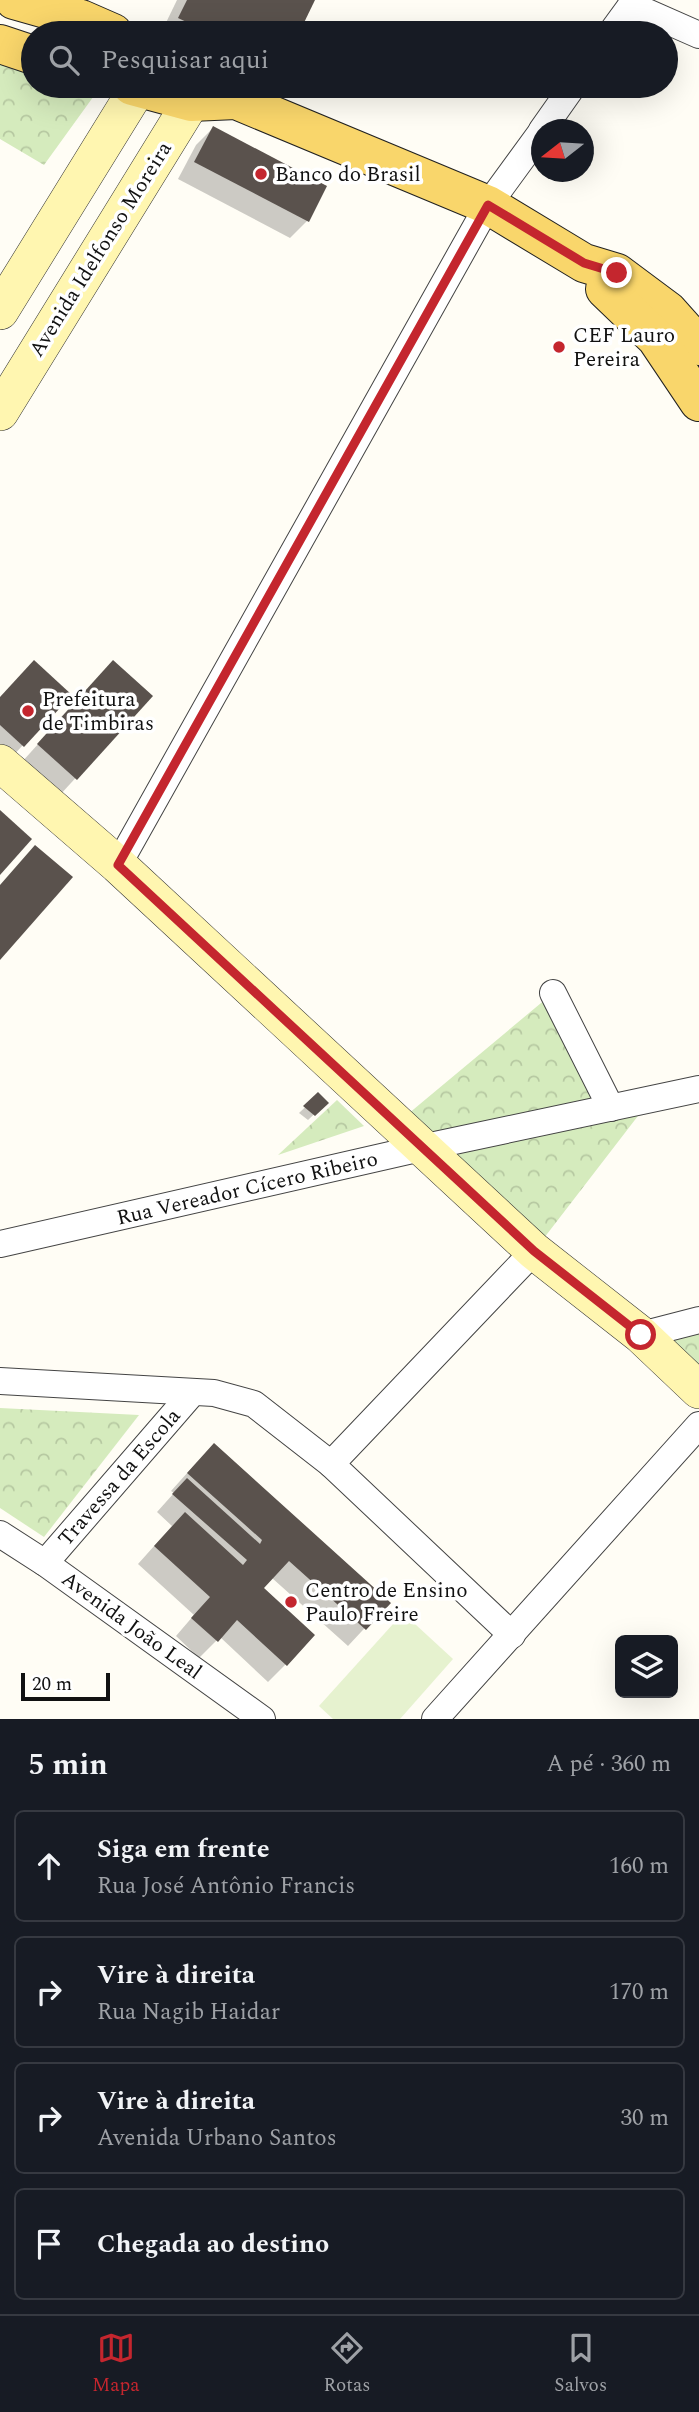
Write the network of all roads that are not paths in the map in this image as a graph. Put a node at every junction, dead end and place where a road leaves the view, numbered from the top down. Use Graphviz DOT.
graph roads {
  1 [pos="14,0"];
  2 [pos="633,3"];
  3 [pos="95,18"];
  4 [pos="620,21"];
  5 [pos="670,21"];
  6 [pos="678,25"];
  7 [pos="699,35"];
  8 [pos="0,44"];
  9 [pos="21,51"];
  10 [pos="130,98"];
  11 [pos="209,98"];
  12 [pos="224,98"];
  13 [pos="565,98"];
  14 [pos="550,119"];
  15 [pos="531,145"];
  16 [pos="488,205"];
  17 [pos="584,263"];
  18 [pos="0,311"];
  19 [pos="699,346"];
  20 [pos="699,402"];
  21 [pos="0,412"];
  22 [pos="0,763"];
  23 [pos="118,865"];
  24 [pos="552,993"];
  25 [pos="699,1089"];
  26 [pos="611,1108"];
  27 [pos="421,1148"];
  28 [pos="0,1244"];
  29 [pos="534,1251"];
  30 [pos="699,1320"];
  31 [pos="641,1335"];
  32 [pos="0,1381"];
  33 [pos="699,1390"];
  34 [pos="193,1392"];
  35 [pos="699,1425"];
  36 [pos="331,1464"];
  37 [pos="0,1534"];
  38 [pos="45,1563"];
  39 [pos="512,1634"];
  40 [pos="262,1719"];
  41 [pos="435,1719"];
  1 -- 3 [label="main road"];
  2 -- 4 [label="street"];
  2 -- 5 [label="street"];
  6 -- 7 [label="street"];
  8 -- 9 [label="main road"];
  10 -- 18 [label="street"];
  11 -- 21 [label="street, Avenida Idelfonso Moreira"];
  12 -- 16 [label="main road"];
  13 -- 14 [label="street"];
  15 -- 16 [label="street"];
  16 -- 17 [label="main road"];
  16 -- 23 [label="street"];
  17 -- 19 [label="main road"];
  17 -- 20 [label="main road"];
  22 -- 23 [label="street"];
  23 -- 27 [label="street"];
  24 -- 26 [label="street"];
  25 -- 26 [label="street, Rua Vereador Cícero Ribeiro"];
  26 -- 27 [label="street, Rua Vereador Cícero Ribeiro"];
  27 -- 28 [label="street, Rua Vereador Cícero Ribeiro"];
  27 -- 29 [label="street"];
  29 -- 31 [label="street"];
  29 -- 36 [label="street"];
  30 -- 31 [label="street"];
  31 -- 33 [label="street"];
  32 -- 34 [label="street"];
  34 -- 36 [label="street"];
  34 -- 38 [label="street, Travessa da Escola"];
  35 -- 39 [label="street"];
  36 -- 39 [label="street"];
  37 -- 38 [label="street, Avenida João Leal"];
  38 -- 40 [label="street, Avenida João Leal"];
  39 -- 41 [label="street"];
}
